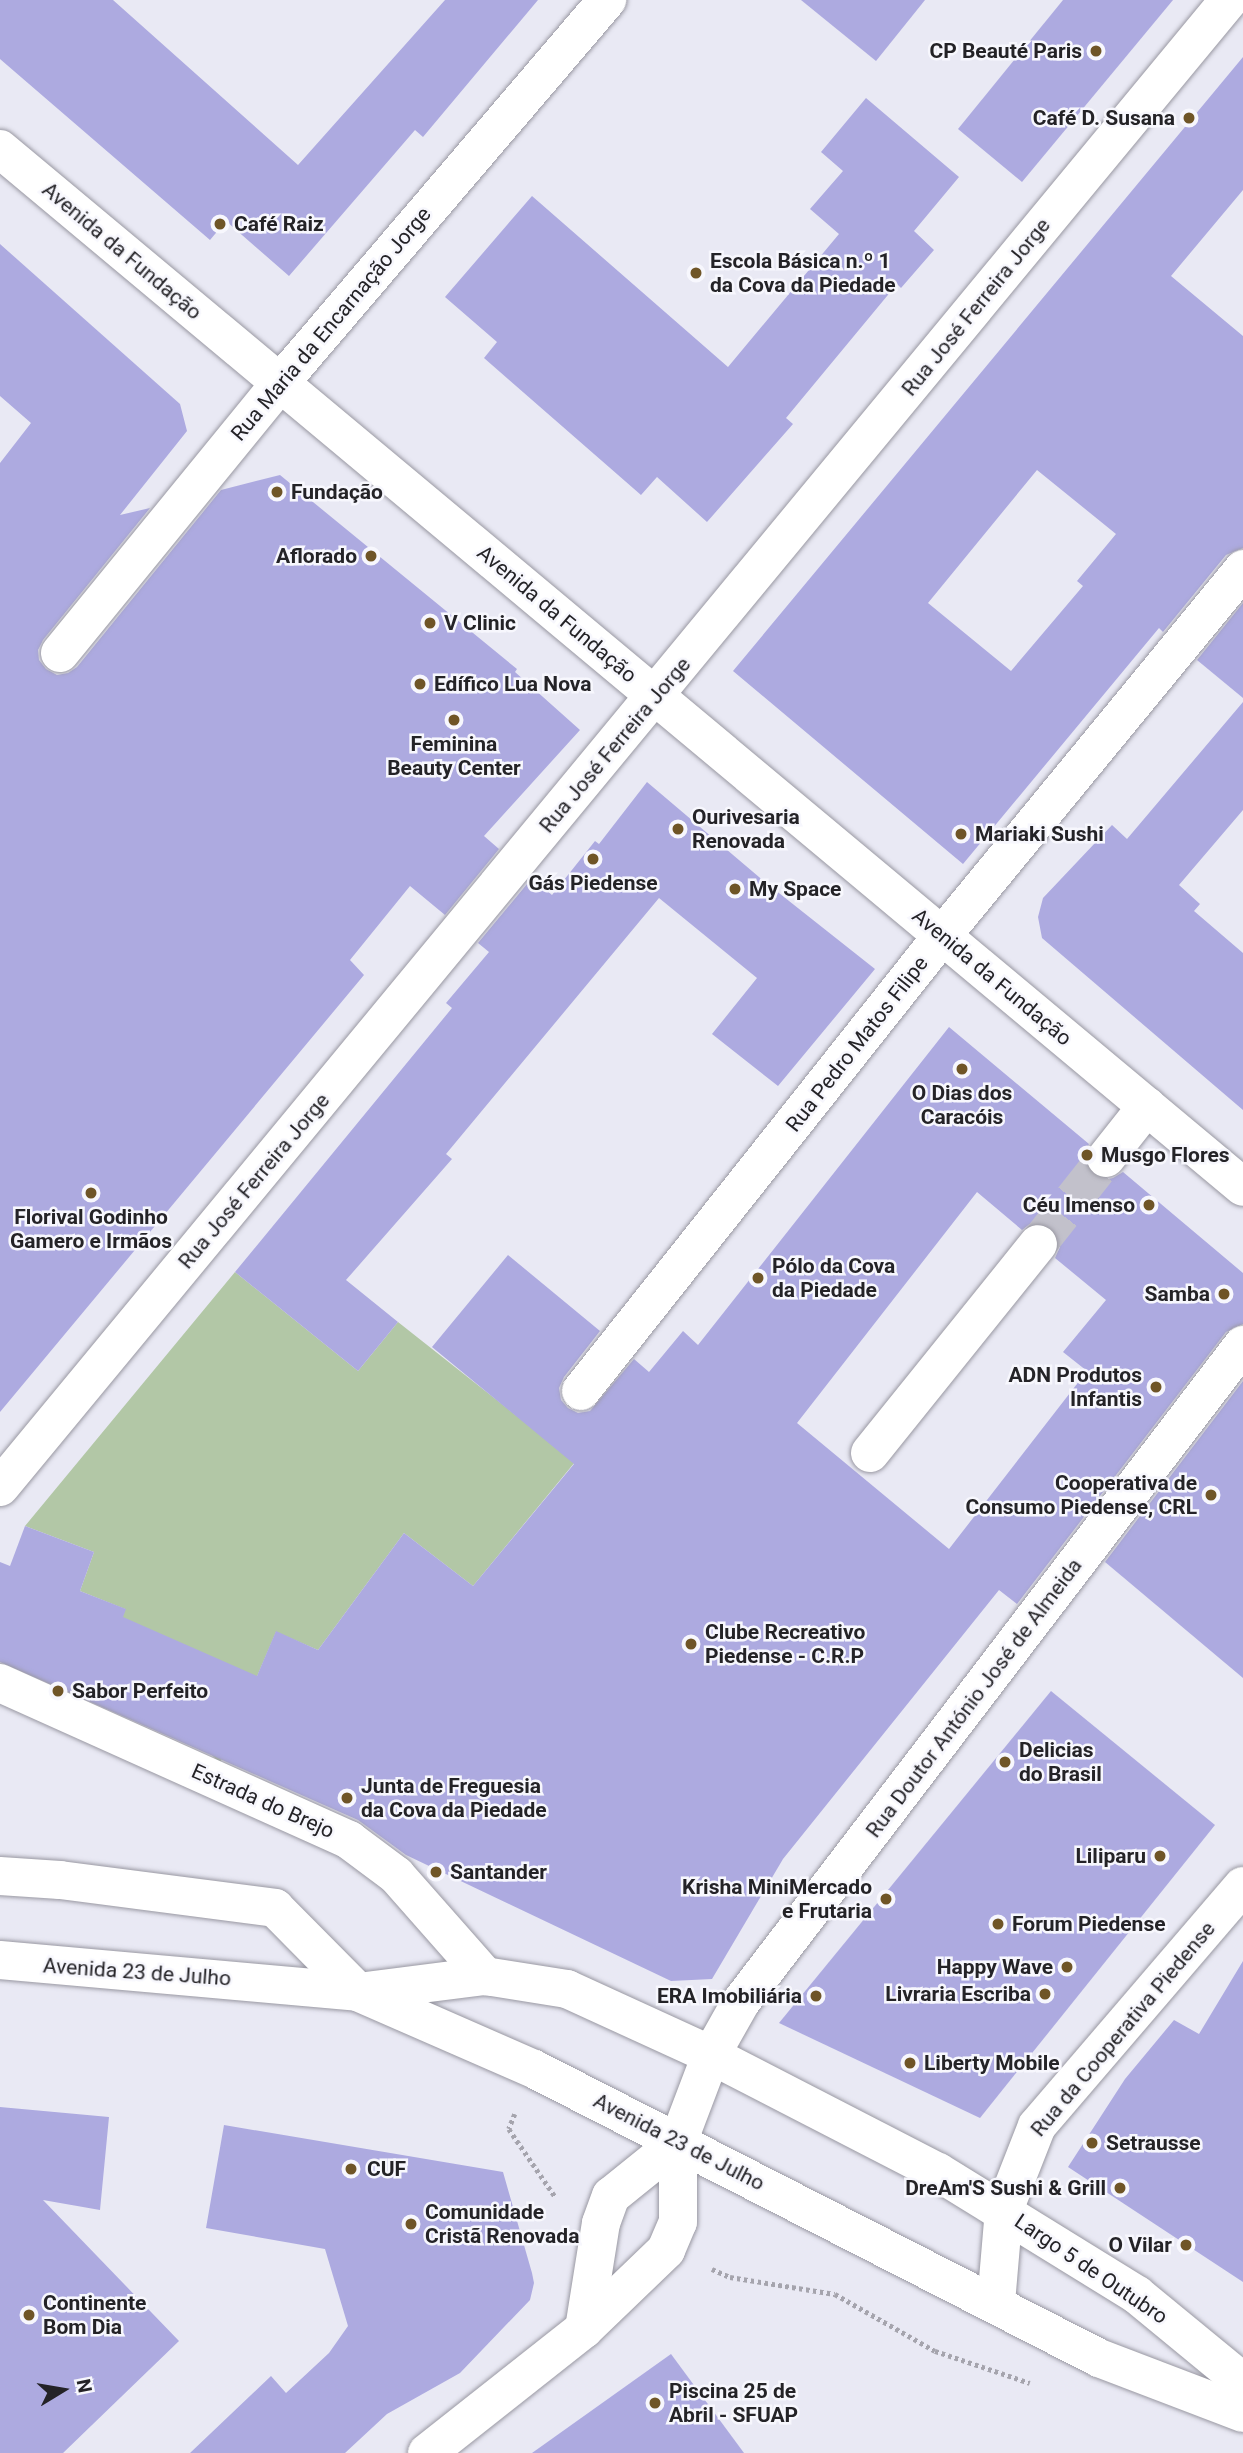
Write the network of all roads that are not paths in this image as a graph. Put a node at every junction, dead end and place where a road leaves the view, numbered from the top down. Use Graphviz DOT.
graph roads {
  1 [pos="607,0"];
  2 [pos="1228,0"];
  3 [pos="0,149"];
  4 [pos="279,383"];
  5 [pos="1243,569"];
  6 [pos="60,653"];
  7 [pos="656,696"];
  8 [pos="942,936"];
  9 [pos="1147,1106"];
  10 [pos="1106,1158"];
  11 [pos="1243,1187"];
  12 [pos="1038,1244"];
  13 [pos="1243,1345"];
  14 [pos="581,1391"];
  15 [pos="870,1453"];
  16 [pos="0,1487"];
  17 [pos="0,1684"];
  18 [pos="0,1875"];
  19 [pos="1243,1886"];
  20 [pos="0,1960"];
  21 [pos="485,1976"];
  22 [pos="358,1992"];
  23 [pos="711,2055"];
  24 [pos="678,2142"];
  25 [pos="1004,2210"];
  26 [pos="996,2303"];
  27 [pos="584,2329"];
  28 [pos="1243,2382"];
  29 [pos="1243,2413"];
  30 [pos="427,2453"];
  1 -- 4 [label="street, Rua Maria da Encarnação Jorge"];
  2 -- 7 [label="street, Rua José Ferreira Jorge"];
  3 -- 4 [label="street, Avenida da Fundação"];
  4 -- 6 [label="street, Rua Maria da Encarnação Jorge"];
  4 -- 7 [label="street, Avenida da Fundação"];
  5 -- 8 [label="street, Rua Pedro Matos Filipe"];
  7 -- 8 [label="street, Avenida da Fundação"];
  7 -- 16 [label="street, Rua José Ferreira Jorge"];
  8 -- 9 [label="street, Avenida da Fundação"];
  8 -- 14 [label="street, Rua Pedro Matos Filipe"];
  9 -- 10 [label="street"];
  9 -- 11 [label="street, Avenida da Fundação"];
  12 -- 15 [label="street"];
  13 -- 23 [label="street, Rua Doutor António José de Almeida"];
  17 -- 21 [label="street, Estrada do Brejo"];
  18 -- 22 [label="street"];
  19 -- 25 [label="street, Rua da Cooperativa Piedense"];
  20 -- 22 [label="street, Avenida 23 de Julho"];
  21 -- 22 [label="street, Avenida 23 de Julho"];
  21 -- 23 [label="street, Avenida 23 de Julho"];
  22 -- 24 [label="street, Avenida 23 de Julho"];
  23 -- 24 [label="street, Rua Doutor António José de Almeida"];
  23 -- 25 [label="street, Avenida 23 de Julho"];
  24 -- 26 [label="street, Avenida 23 de Julho"];
  24 -- 27 [label="street"];
  24 -- 27 [label="street"];
  25 -- 26 [label="street, Rua da Cooperativa Piedense"];
  25 -- 28 [label="street, Largo 5 de Outubro"];
  26 -- 29 [label="street"];
  27 -- 30 [label="street"];
}
